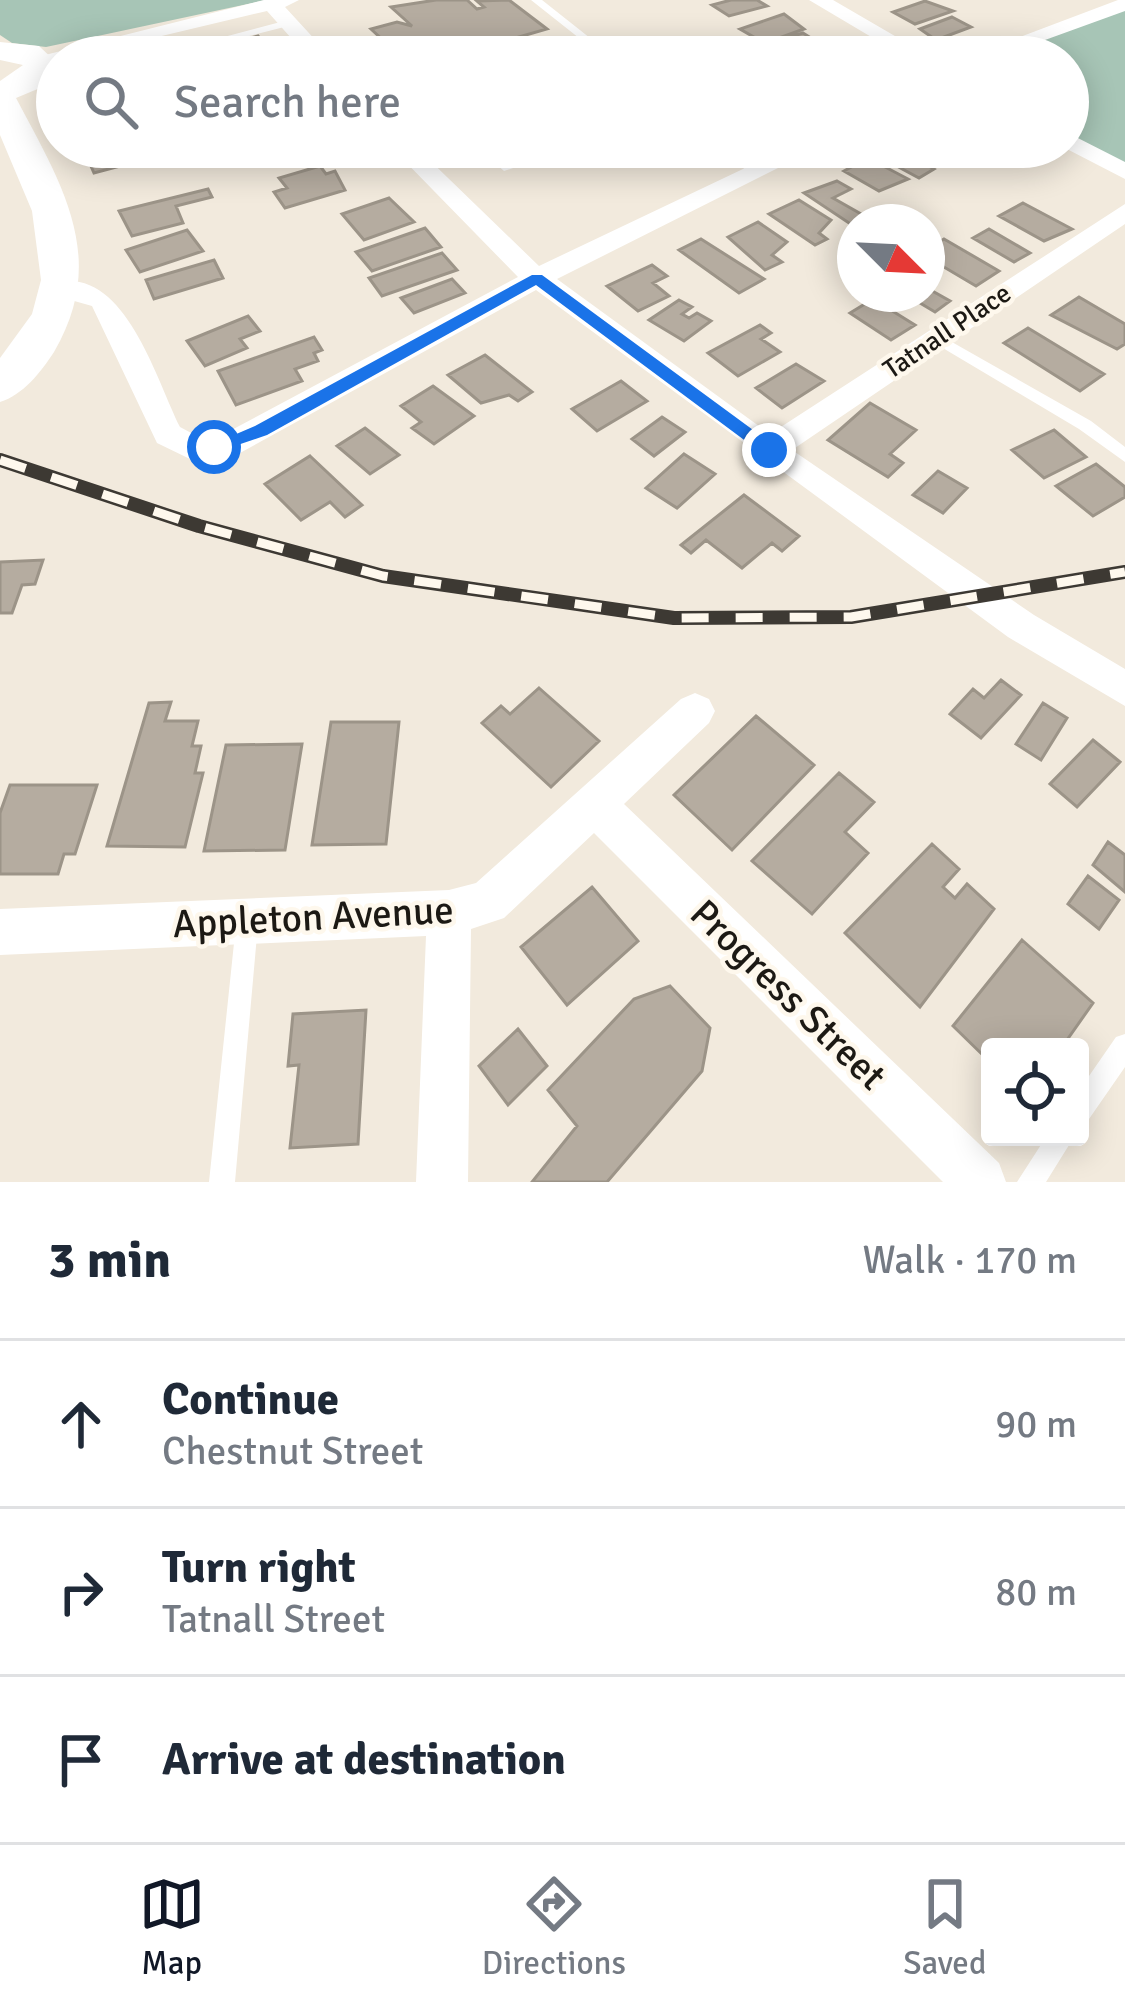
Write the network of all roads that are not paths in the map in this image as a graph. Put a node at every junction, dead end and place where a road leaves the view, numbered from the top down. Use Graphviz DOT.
graph roads {
  1 [pos="536,0"];
  2 [pos="819,0"];
  3 [pos="280,2"];
  4 [pos="1125,4"];
  5 [pos="288,23"];
  6 [pos="137,36"];
  7 [pos="236,36"];
  8 [pos="300,36"];
  9 [pos="582,36"];
  10 [pos="883,36"];
  11 [pos="1036,36"];
  12 [pos="0,51"];
  13 [pos="36,58"];
  14 [pos="36,73"];
  15 [pos="0,96"];
  16 [pos="9,139"];
  17 [pos="1089,152"];
  18 [pos="424,168"];
  19 [pos="751,168"];
  20 [pos="764,168"];
  21 [pos="756,172"];
  22 [pos="1125,172"];
  23 [pos="1125,212"];
  24 [pos="537,278"];
  25 [pos="63,289"];
  26 [pos="937,338"];
  27 [pos="0,386"];
  28 [pos="769,450"];
  29 [pos="1125,456"];
  30 [pos="1125,688"];
  31 [pos="695,711"];
  32 [pos="597,806"];
  33 [pos="449,912"];
  34 [pos="247,921"];
  35 [pos="0,932"];
  36 [pos="1125,1046"];
  37 [pos="1089,1097"];
  38 [pos="1055,1146"];
  39 [pos="221,1182"];
  40 [pos="442,1182"];
  41 [pos="980,1182"];
  42 [pos="1030,1182"];
  1 -- 9 [label="lane"];
  2 -- 10 [label="street"];
  3 -- 5 [label="street"];
  3 -- 6 [label="street"];
  4 -- 11 [label="street"];
  5 -- 7 [label="lane"];
  5 -- 8 [label="street"];
  12 -- 13 [label="street"];
  14 -- 15 [label="street"];
  15 -- 16 [label="street"];
  16 -- 25 [label="street"];
  17 -- 22 [label="street"];
  18 -- 24 [label="street"];
  19 -- 21 [label="lane"];
  20 -- 21 [label="street"];
  21 -- 24 [label="street"];
  23 -- 26 [label="street, Tatnall Place"];
  24 -- 25 [label="street"];
  24 -- 28 [label="street"];
  25 -- 27 [label="street"];
  26 -- 28 [label="street, Tatnall Place"];
  26 -- 29 [label="lane"];
  28 -- 30 [label="street"];
  31 -- 32 [label="street, Appleton Avenue"];
  32 -- 33 [label="street, Appleton Avenue"];
  32 -- 41 [label="street, Progress Street"];
  33 -- 34 [label="street, Appleton Avenue"];
  33 -- 40 [label="street"];
  34 -- 35 [label="street, Appleton Avenue"];
  34 -- 39 [label="lane"];
  36 -- 37 [label="lane"];
  38 -- 42 [label="lane"];
}
